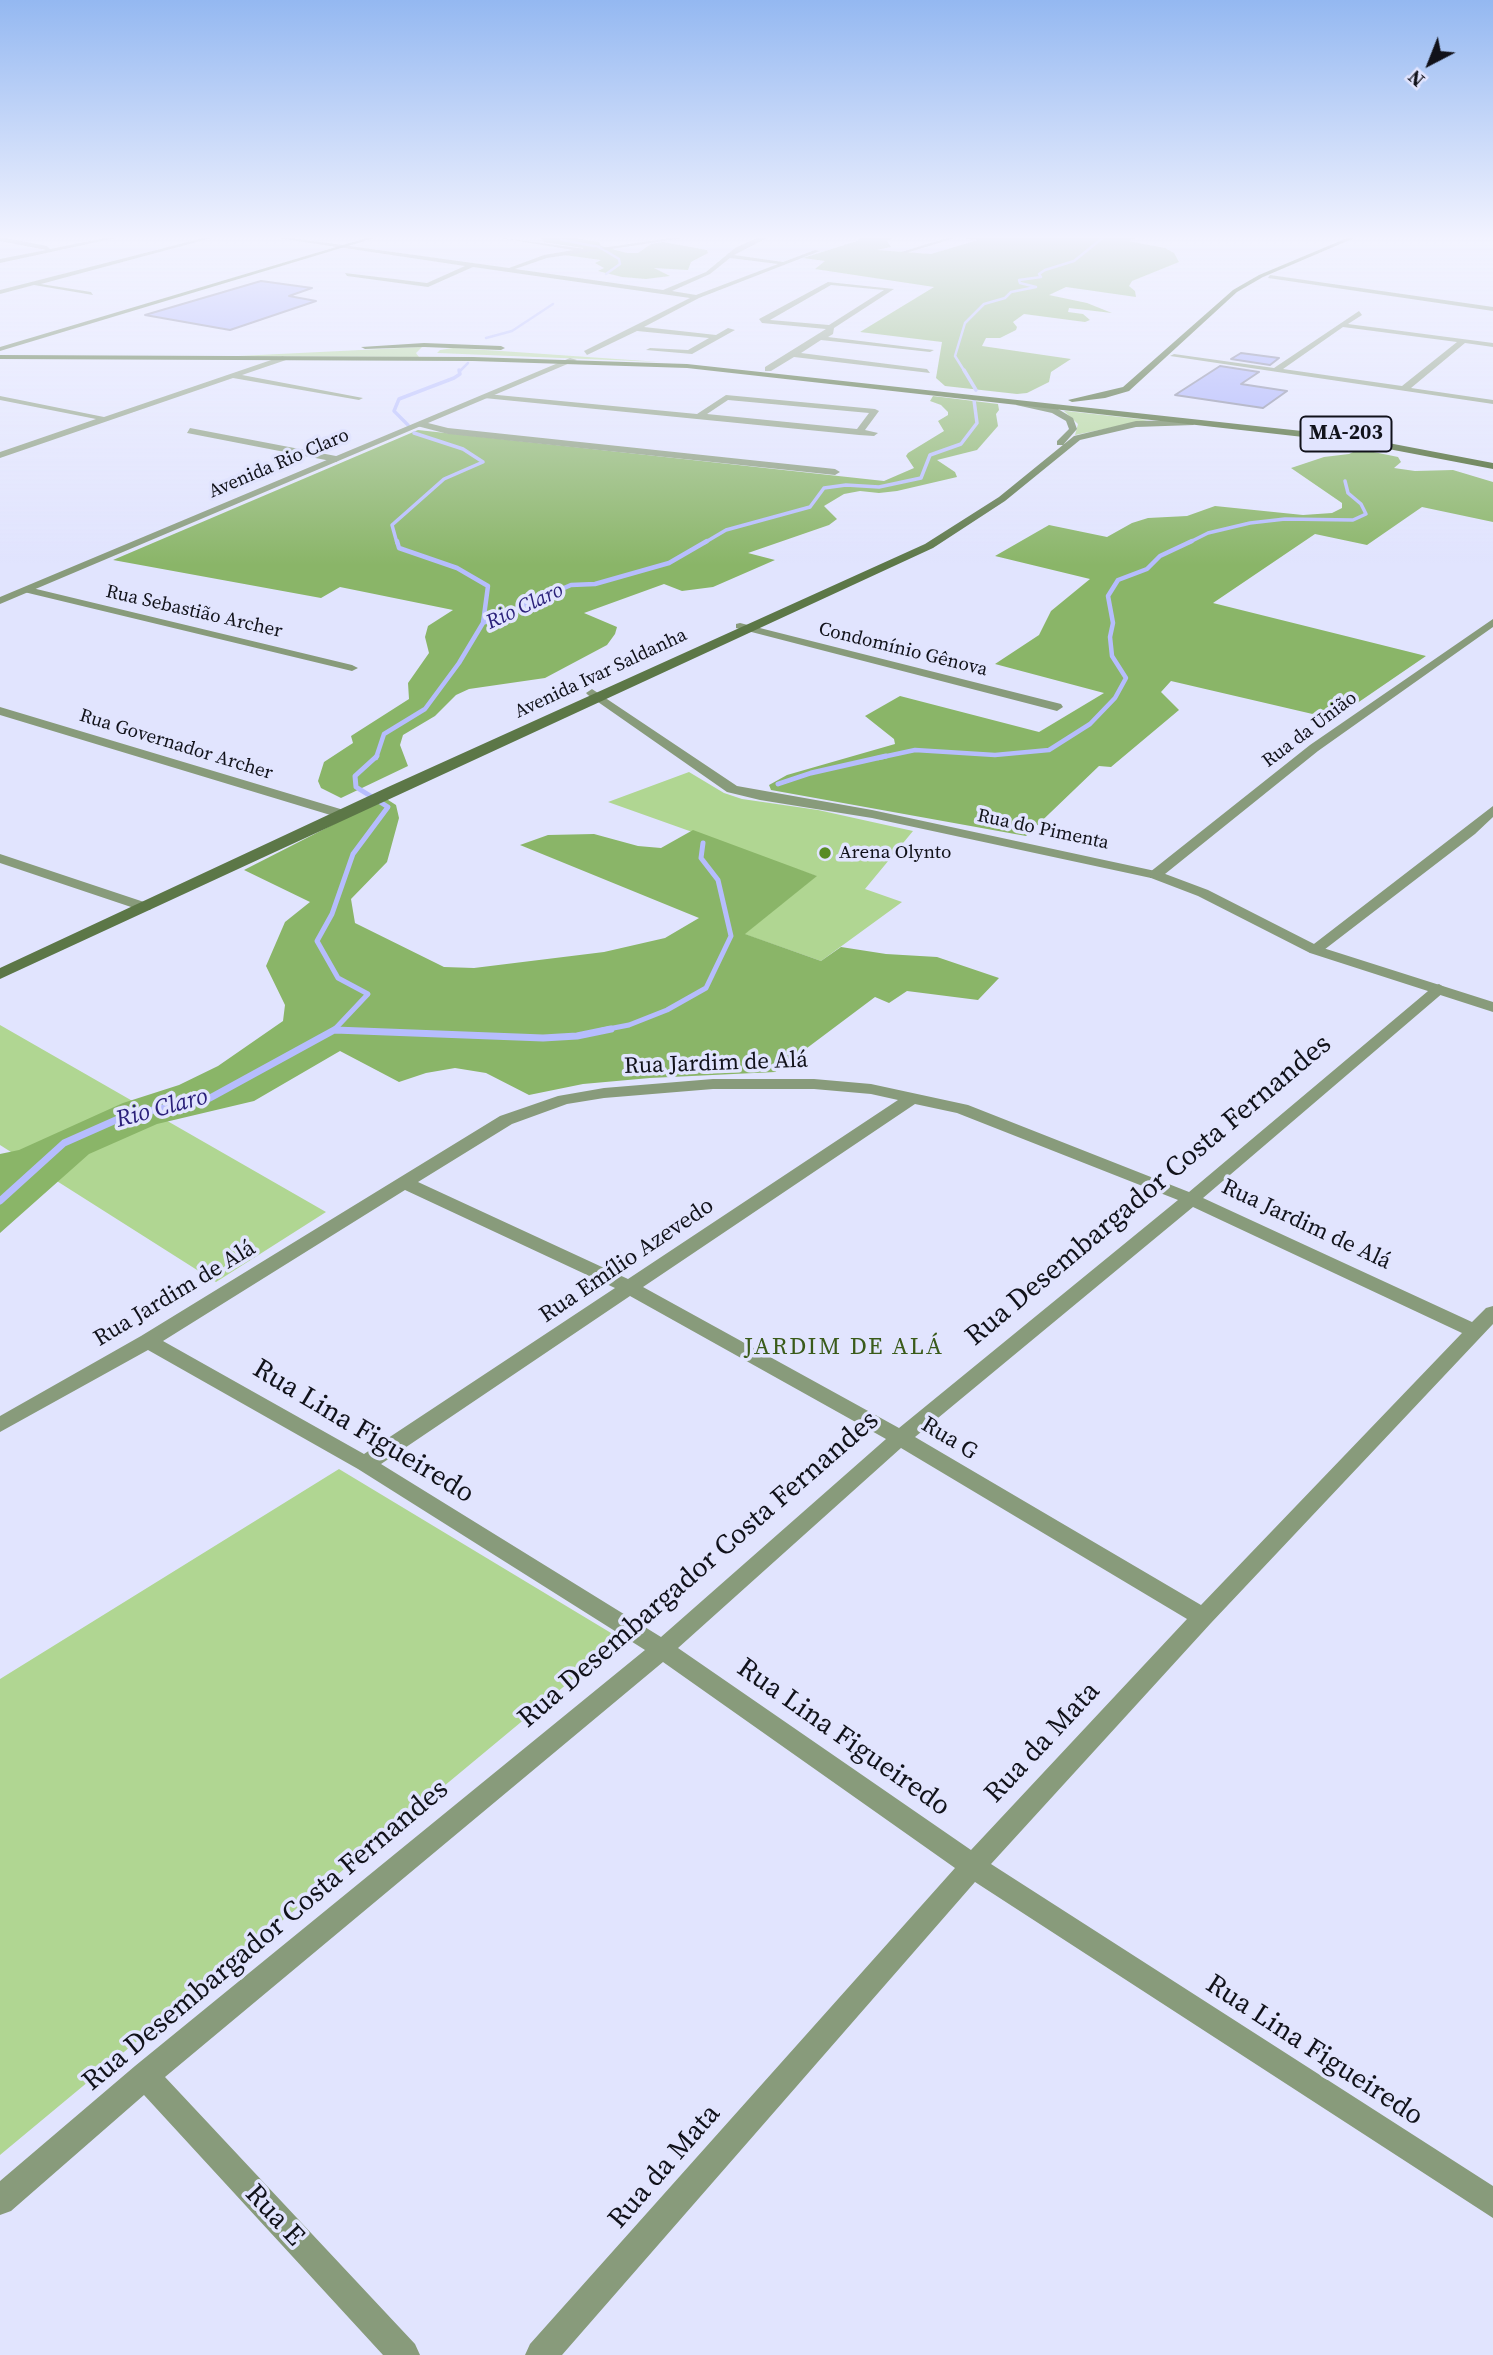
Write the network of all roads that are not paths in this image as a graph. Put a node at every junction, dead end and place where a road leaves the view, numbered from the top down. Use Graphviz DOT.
graph roads {
  1 [pos="23,346"];
  2 [pos="456,346"];
  3 [pos="602,346"];
  4 [pos="699,346"];
  5 [pos="806,346"];
  6 [pos="892,346"];
  7 [pos="1173,346"];
  8 [pos="1185,346"];
  9 [pos="1312,346"];
  10 [pos="1457,346"];
  11 [pos="360,348"];
  12 [pos="334,349"];
  13 [pos="517,349"];
  14 [pos="650,350"];
  15 [pos="930,350"];
  16 [pos="0,353"];
  17 [pos="587,354"];
  18 [pos="792,354"];
  19 [pos="569,356"];
  20 [pos="1174,356"];
  21 [pos="283,358"];
  22 [pos="473,359"];
  23 [pos="768,369"];
  24 [pos="927,371"];
  25 [pos="1275,371"];
  26 [pos="232,375"];
  27 [pos="1404,389"];
  28 [pos="163,391"];
  29 [pos="177,394"];
  30 [pos="487,396"];
  31 [pos="1135,396"];
  32 [pos="0,398"];
  33 [pos="359,398"];
  34 [pos="1002,398"];
  35 [pos="1493,402"];
  36 [pos="1147,406"];
  37 [pos="699,416"];
  38 [pos="1198,418"];
  39 [pos="105,419"];
  40 [pos="420,424"];
  41 [pos="1212,424"];
  42 [pos="190,431"];
  43 [pos="859,432"];
  44 [pos="874,433"];
  45 [pos="1466,450"];
  46 [pos="0,455"];
  47 [pos="337,458"];
  48 [pos="1493,465"];
  49 [pos="835,472"];
  50 [pos="27,590"];
  51 [pos="0,601"];
  52 [pos="1493,622"];
  53 [pos="744,627"];
  54 [pos="352,668"];
  55 [pos="596,694"];
  56 [pos="1058,707"];
  57 [pos="0,711"];
  58 [pos="346,809"];
  59 [pos="1493,810"];
  60 [pos="0,858"];
  61 [pos="1155,875"];
  62 [pos="139,906"];
  63 [pos="1315,950"];
  64 [pos="0,966"];
  65 [pos="0,974"];
  66 [pos="1439,989"];
  67 [pos="1493,1007"];
  68 [pos="915,1097"];
  69 [pos="403,1182"];
  70 [pos="1191,1199"];
  71 [pos="631,1288"];
  72 [pos="1493,1312"];
  73 [pos="1474,1331"];
  74 [pos="148,1341"];
  75 [pos="0,1425"];
  76 [pos="900,1438"];
  77 [pos="365,1464"];
  78 [pos="1203,1617"];
  79 [pos="662,1648"];
  80 [pos="973,1866"];
  81 [pos="145,2077"];
  82 [pos="0,2200"];
  83 [pos="1493,2203"];
  84 [pos="404,2355"];
  85 [pos="541,2355"];
  1 -- 16 [label="main road"];
  2 -- 11 [label="main road"];
  2 -- 13 [label="main road"];
  2 -- 22 [label="main road"];
  3 -- 17 [label="street"];
  4 -- 14 [label="street"];
  5 -- 18 [label="street"];
  6 -- 15 [label="street"];
  7 -- 34 [label="main road"];
  8 -- 20 [label="main road"];
  9 -- 25 [label="street"];
  10 -- 27 [label="street"];
  12 -- 16 [label="main road"];
  16 -- 21 [label="main road, MA-203"];
  17 -- 19 [label="main road, MA-203"];
  17 -- 23 [label="main road, MA-203"];
  18 -- 23 [label="street"];
  18 -- 24 [label="street"];
  19 -- 22 [label="main road, MA-203"];
  19 -- 30 [label="street, Avenida Rio Claro"];
  19 -- 34 [label="main road, MA-203"];
  20 -- 25 [label="street"];
  20 -- 31 [label="main road"];
  21 -- 22 [label="main road, MA-203"];
  21 -- 26 [label="street"];
  23 -- 34 [label="main road, MA-203"];
  25 -- 27 [label="street"];
  26 -- 29 [label="street"];
  26 -- 33 [label="street"];
  27 -- 35 [label="street"];
  28 -- 29 [label="street"];
  29 -- 39 [label="street"];
  30 -- 37 [label="street"];
  30 -- 40 [label="street, Avenida Rio Claro"];
  32 -- 39 [label="street"];
  34 -- 38 [label="main road, MA-203"];
  34 -- 41 [label="main road, MA-203"];
  34 -- 53 [label="main road, Avenida Ivar Saldanha"];
  36 -- 38 [label="main road"];
  37 -- 43 [label="street"];
  37 -- 43 [label="street"];
  38 -- 45 [label="main road, MA-203"];
  39 -- 46 [label="street"];
  40 -- 47 [label="street, Avenida Rio Claro"];
  40 -- 49 [label="street"];
  41 -- 48 [label="main road, MA-203"];
  41 -- 53 [label="main road, Avenida Ivar Saldanha"];
  42 -- 47 [label="street"];
  43 -- 44 [label="street"];
  47 -- 50 [label="street, Avenida Rio Claro"];
  50 -- 51 [label="street, Avenida Rio Claro"];
  50 -- 54 [label="street, Rua Sebastião Archer"];
  52 -- 61 [label="street, Rua da União"];
  53 -- 55 [label="main road, Avenida Ivar Saldanha"];
  53 -- 56 [label="street, Condomínio Gênova"];
  55 -- 58 [label="main road, Avenida Ivar Saldanha"];
  55 -- 61 [label="street, Rua do Pimenta"];
  57 -- 58 [label="street, Rua Governador Archer"];
  58 -- 62 [label="main road, Avenida Ivar Saldanha"];
  59 -- 63 [label="street"];
  60 -- 62 [label="street"];
  61 -- 63 [label="street, Rua do Pimenta"];
  62 -- 64 [label="main road, Avenida Ivar Saldanha"];
  62 -- 65 [label="main road, Avenida Ivar Saldanha"];
  63 -- 66 [label="street, Rua do Pimenta"];
  66 -- 67 [label="street, Rua do Pimenta"];
  66 -- 70 [label="street, Rua Desembargador Costa Fernandes"];
  68 -- 69 [label="street, Rua Jardim de Alá"];
  68 -- 70 [label="street, Rua Jardim de Alá"];
  68 -- 71 [label="street, Rua Emílio Azevedo"];
  69 -- 71 [label="street, Rua G"];
  69 -- 74 [label="street, Rua Jardim de Alá"];
  70 -- 73 [label="street, Rua Jardim de Alá"];
  70 -- 76 [label="street, Rua Desembargador Costa Fernandes"];
  71 -- 76 [label="street, Rua G"];
  71 -- 77 [label="street, Rua Emílio Azevedo"];
  72 -- 73 [label="street, Rua da Mata"];
  73 -- 78 [label="street, Rua da Mata"];
  74 -- 75 [label="street, Rua Jardim de Alá"];
  74 -- 77 [label="street, Rua Lina Figueiredo"];
  76 -- 78 [label="street, Rua G"];
  76 -- 79 [label="street, Rua Desembargador Costa Fernandes"];
  77 -- 79 [label="street, Rua Lina Figueiredo"];
  78 -- 80 [label="street, Rua da Mata"];
  79 -- 80 [label="street, Rua Lina Figueiredo"];
  79 -- 81 [label="street, Rua Desembargador Costa Fernandes"];
  80 -- 83 [label="street, Rua Lina Figueiredo"];
  80 -- 85 [label="street, Rua da Mata"];
  81 -- 82 [label="street, Rua Desembargador Costa Fernandes"];
  81 -- 84 [label="street, Rua E"];
}
